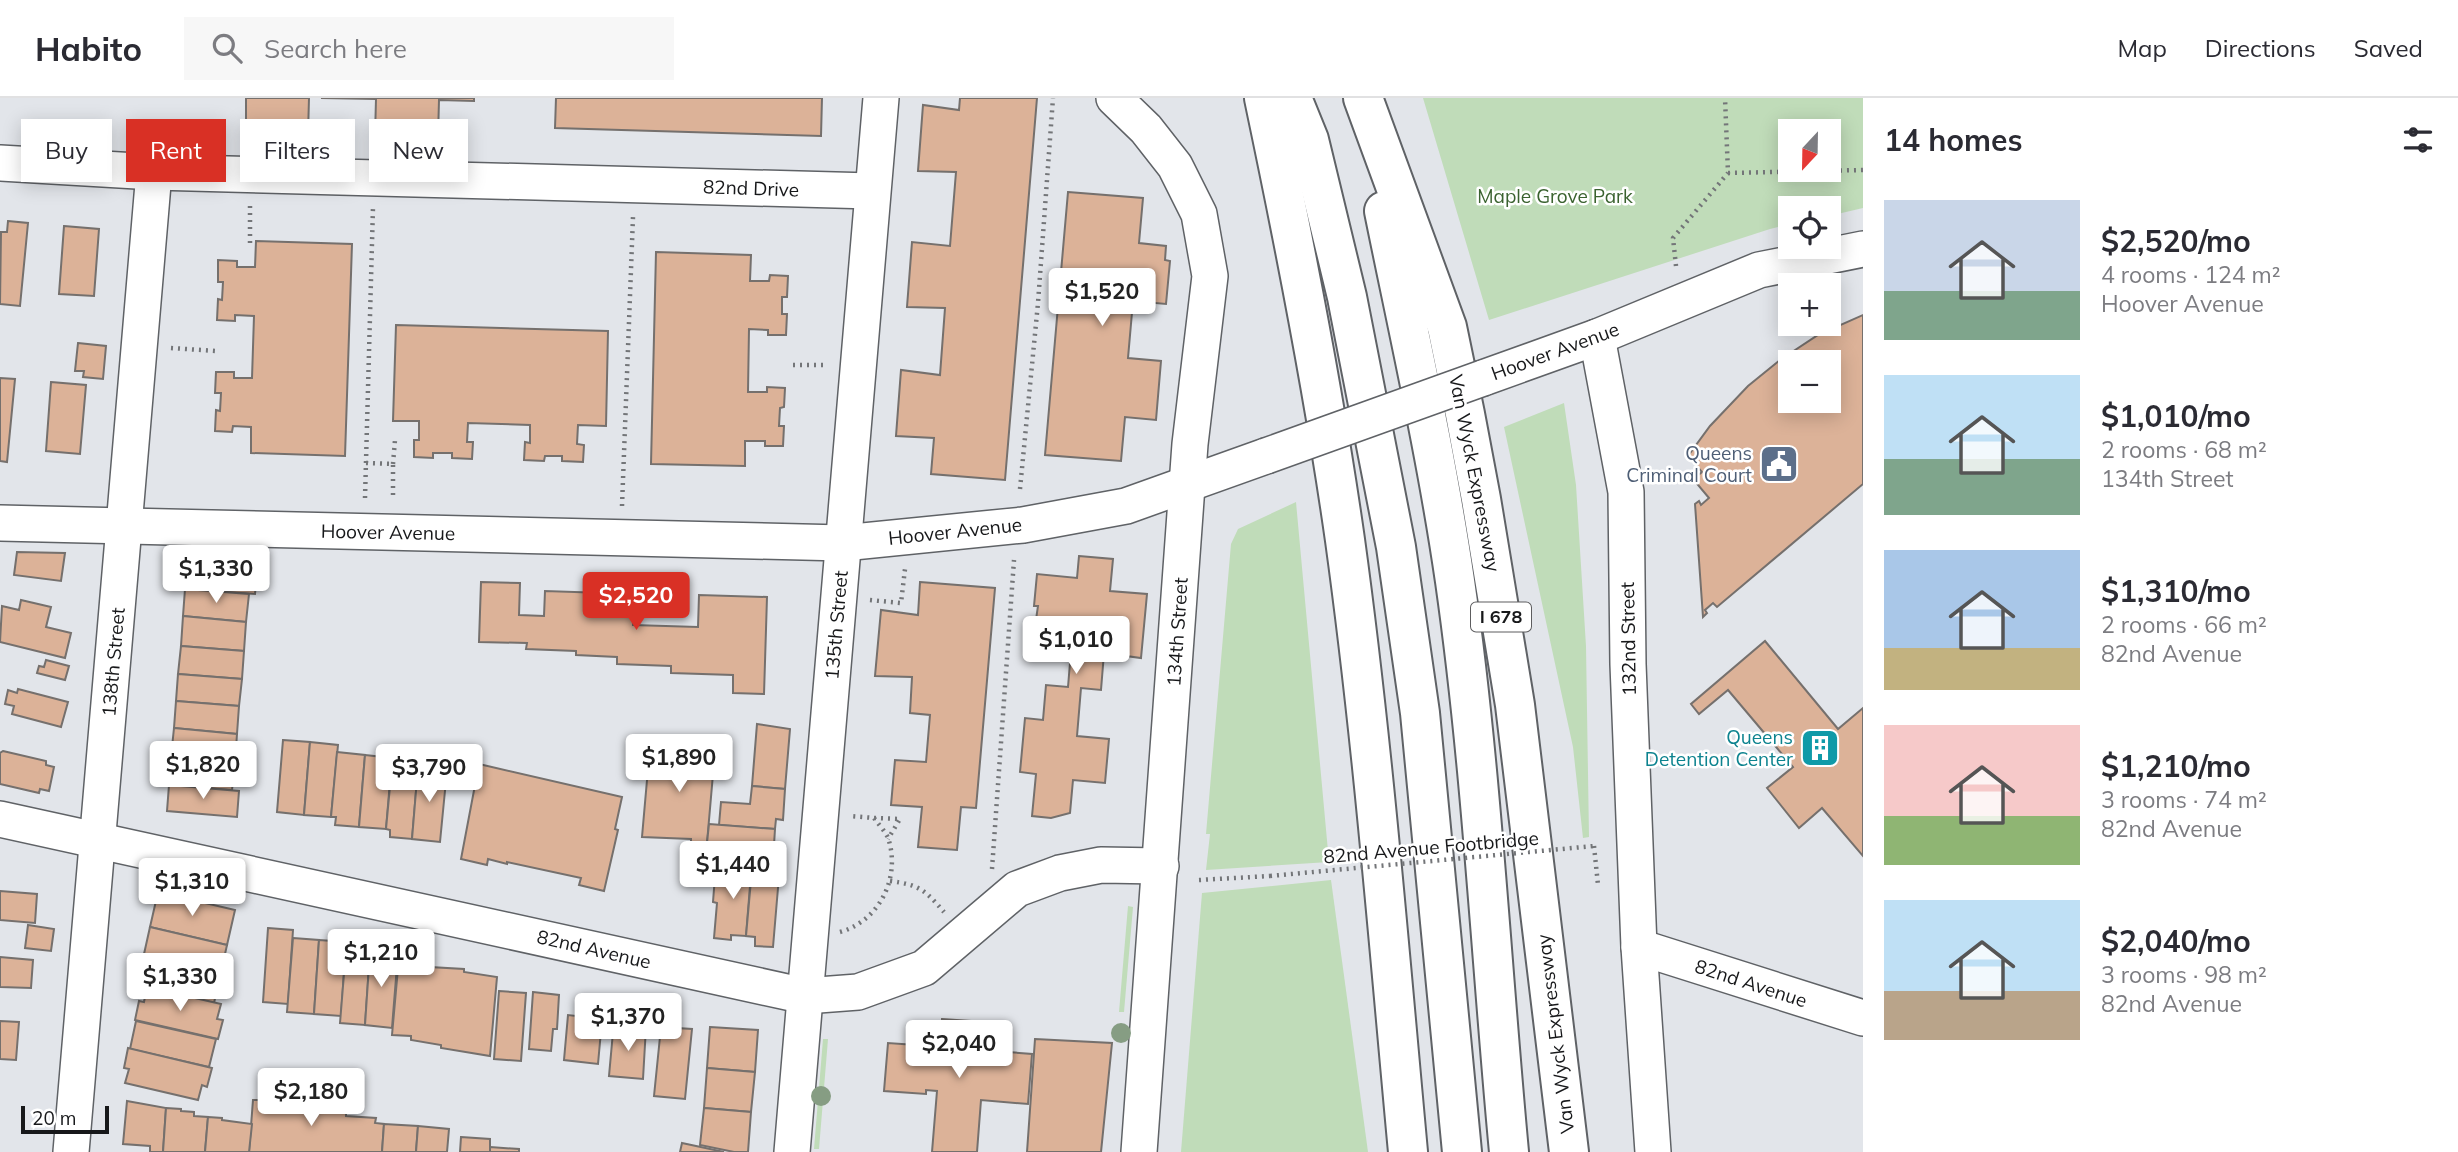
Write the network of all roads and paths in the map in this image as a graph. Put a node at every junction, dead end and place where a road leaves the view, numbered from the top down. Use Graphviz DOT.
graph roads {
  1 [pos="881,98"];
  2 [pos="1053,98"];
  3 [pos="1114,98"];
  4 [pos="1264,98"];
  5 [pos="1292,98"];
  6 [pos="1363,98"];
  7 [pos="1725,98"];
  8 [pos="0,163"];
  9 [pos="126,170"];
  10 [pos="1863,170"];
  11 [pos="1728,173"];
  12 [pos="226,174"];
  13 [pos="153,182"];
  14 [pos="872,191"];
  15 [pos="250,203"];
  16 [pos="373,206"];
  17 [pos="633,214"];
  18 [pos="250,243"];
  19 [pos="1863,249"];
  20 [pos="1676,266"];
  21 [pos="1597,337"];
  22 [pos="167,347"];
  23 [pos="216,351"];
  24 [pos="793,365"];
  25 [pos="831,366"];
  26 [pos="395,440"];
  27 [pos="366,463"];
  28 [pos="393,464"];
  29 [pos="1188,484"];
  30 [pos="1020,489"];
  31 [pos="365,498"];
  32 [pos="393,499"];
  33 [pos="622,506"];
  34 [pos="0,523"];
  35 [pos="124,527"];
  36 [pos="843,543"];
  37 [pos="1014,559"];
  38 [pos="905,568"];
  39 [pos="865,600"];
  40 [pos="846,816"];
  41 [pos="874,818"];
  42 [pos="0,819"];
  43 [pos="97,839"];
  44 [pos="888,839"];
  45 [pos="1161,866"];
  46 [pos="992,876"];
  47 [pos="1199,880"];
  48 [pos="890,881"];
  49 [pos="1598,885"];
  50 [pos="946,915"];
  51 [pos="836,933"];
  52 [pos="1639,947"];
  53 [pos="805,996"];
  54 [pos="1863,1018"];
  55 [pos="71,1152"];
  56 [pos="792,1152"];
  57 [pos="1139,1152"];
  58 [pos="1408,1152"];
  59 [pos="1462,1152"];
  60 [pos="1509,1152"];
  61 [pos="1569,1152"];
  62 [pos="1653,1152"];
  1 -- 14 [label="street, 135th Street"];
  2 -- 30 [label="path"];
  3 -- 29 [label="street, 134th Street"];
  4 -- 58 [label="highway"];
  5 -- 59 [label="highway"];
  6 -- 60 [label="highway"];
  6 -- 61 [label="highway, Van Wyck Expressway / I 678"];
  7 -- 11 [label="path"];
  8 -- 9 [label="street, 82nd Drive"];
  10 -- 11 [label="path"];
  11 -- 20 [label="path"];
  12 -- 14 [label="street, 82nd Drive"];
  13 -- 35 [label="street, 138th Street"];
  14 -- 36 [label="street, 135th Street"];
  15 -- 18 [label="path"];
  16 -- 27 [label="path"];
  17 -- 33 [label="path"];
  19 -- 21 [label="street, Hoover Avenue"];
  21 -- 29 [label="street, Hoover Avenue, bridge"];
  21 -- 52 [label="street, 132nd Street"];
  22 -- 23 [label="path"];
  24 -- 25 [label="path"];
  26 -- 28 [label="path"];
  27 -- 28 [label="path"];
  27 -- 31 [label="path"];
  28 -- 32 [label="path"];
  29 -- 36 [label="street, Hoover Avenue"];
  29 -- 45 [label="street, 134th Street"];
  34 -- 35 [label="street, Hoover Avenue"];
  35 -- 36 [label="street, Hoover Avenue"];
  35 -- 43 [label="street, 138th Street"];
  36 -- 53 [label="street, 135th Street"];
  37 -- 46 [label="path"];
  38 -- 39 [label="path"];
  40 -- 41 [label="path"];
  41 -- 44 [label="path"];
  41 -- 44 [label="path"];
  42 -- 43 [label="street, 82nd Avenue"];
  43 -- 53 [label="street, 82nd Avenue"];
  43 -- 55 [label="street, 138th Street"];
  44 -- 48 [label="path"];
  45 -- 53 [label="street, 82nd Avenue"];
  45 -- 57 [label="street, 134th Street"];
  47 -- 49 [label="path, 82nd Avenue Footbridge, bridge"];
  48 -- 50 [label="path"];
  48 -- 51 [label="path"];
  52 -- 54 [label="street, 82nd Avenue"];
  52 -- 62 [label="street, 132nd Street"];
  53 -- 56 [label="street, 135th Street"];
}
